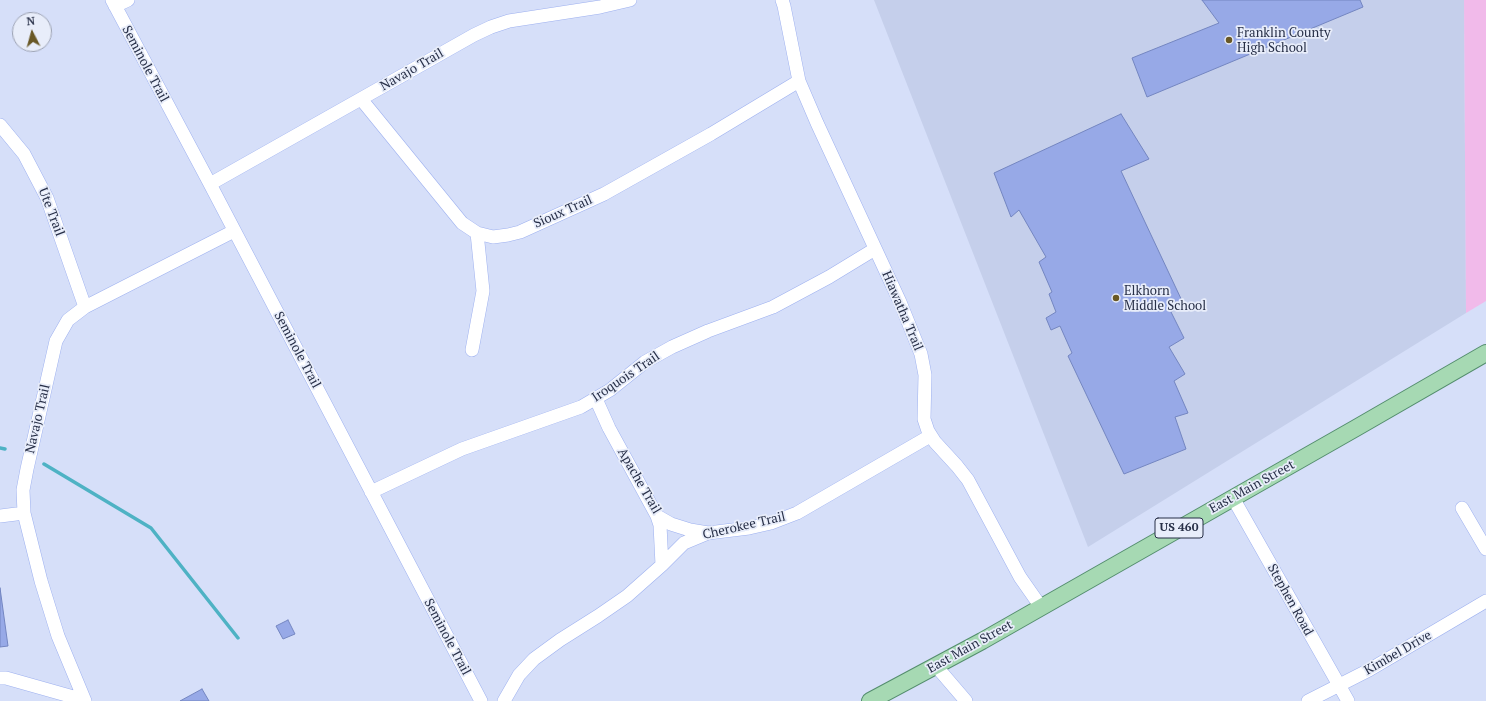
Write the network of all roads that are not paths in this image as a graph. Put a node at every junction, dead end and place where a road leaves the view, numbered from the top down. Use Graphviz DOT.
graph roads {
  1 [pos="128,0"];
  2 [pos="630,0"];
  3 [pos="782,0"];
  4 [pos="113,3"];
  5 [pos="573,6"];
  6 [pos="799,81"];
  7 [pos="361,99"];
  8 [pos="0,125"];
  9 [pos="210,184"];
  10 [pos="234,231"];
  11 [pos="476,233"];
  12 [pos="875,249"];
  13 [pos="85,308"];
  14 [pos="472,350"];
  15 [pos="1486,353"];
  16 [pos="596,399"];
  17 [pos="930,436"];
  18 [pos="371,492"];
  19 [pos="1233,498"];
  20 [pos="1462,508"];
  21 [pos="24,513"];
  22 [pos="0,516"];
  23 [pos="657,516"];
  24 [pos="708,532"];
  25 [pos="1486,549"];
  26 [pos="662,565"];
  27 [pos="1486,601"];
  28 [pos="1041,607"];
  29 [pos="936,666"];
  30 [pos="0,678"];
  31 [pos="1339,686"];
  32 [pos="84,700"];
  33 [pos="481,701"];
  34 [pos="504,701"];
  35 [pos="870,701"];
  36 [pos="966,701"];
  37 [pos="1308,701"];
  38 [pos="1348,701"];
  1 -- 4 [label="street"];
  2 -- 5 [label="street, Navajo Trail"];
  3 -- 6 [label="street, Hiawatha Trail"];
  4 -- 9 [label="street, Seminole Trail"];
  5 -- 7 [label="street, Navajo Trail"];
  6 -- 11 [label="street, Sioux Trail"];
  6 -- 12 [label="street, Hiawatha Trail"];
  7 -- 9 [label="street, Navajo Trail"];
  7 -- 11 [label="street, Sioux Trail"];
  8 -- 13 [label="street, Ute Trail"];
  9 -- 10 [label="street, Seminole Trail"];
  10 -- 13 [label="street, Navajo Trail"];
  10 -- 18 [label="street, Seminole Trail"];
  11 -- 14 [label="street"];
  12 -- 16 [label="street, Iroquois Trail"];
  12 -- 17 [label="street, Hiawatha Trail"];
  13 -- 21 [label="street, Navajo Trail"];
  15 -- 19 [label="main road, East Main Street / US 460"];
  16 -- 18 [label="street, Iroquois Trail"];
  16 -- 23 [label="street, Apache Trail"];
  17 -- 24 [label="street, Cherokee Trail"];
  17 -- 28 [label="street, Hiawatha Trail"];
  18 -- 33 [label="street, Seminole Trail"];
  19 -- 28 [label="main road, East Main Street / US 460"];
  19 -- 31 [label="street, Stephen Road"];
  20 -- 25 [label="street"];
  21 -- 22 [label="street"];
  21 -- 32 [label="street, Navajo Trail"];
  23 -- 24 [label="street, Apache Trail"];
  23 -- 26 [label="street"];
  24 -- 26 [label="street, Cherokee Trail"];
  26 -- 34 [label="street, Cherokee Trail"];
  27 -- 31 [label="street, Kimbel Drive"];
  28 -- 29 [label="main road, East Main Street / US 460"];
  29 -- 35 [label="main road, East Main Street / US 460"];
  29 -- 36 [label="street"];
  30 -- 32 [label="street"];
  31 -- 37 [label="street, Kimbel Drive"];
  31 -- 38 [label="street, Stephen Road"];
}
